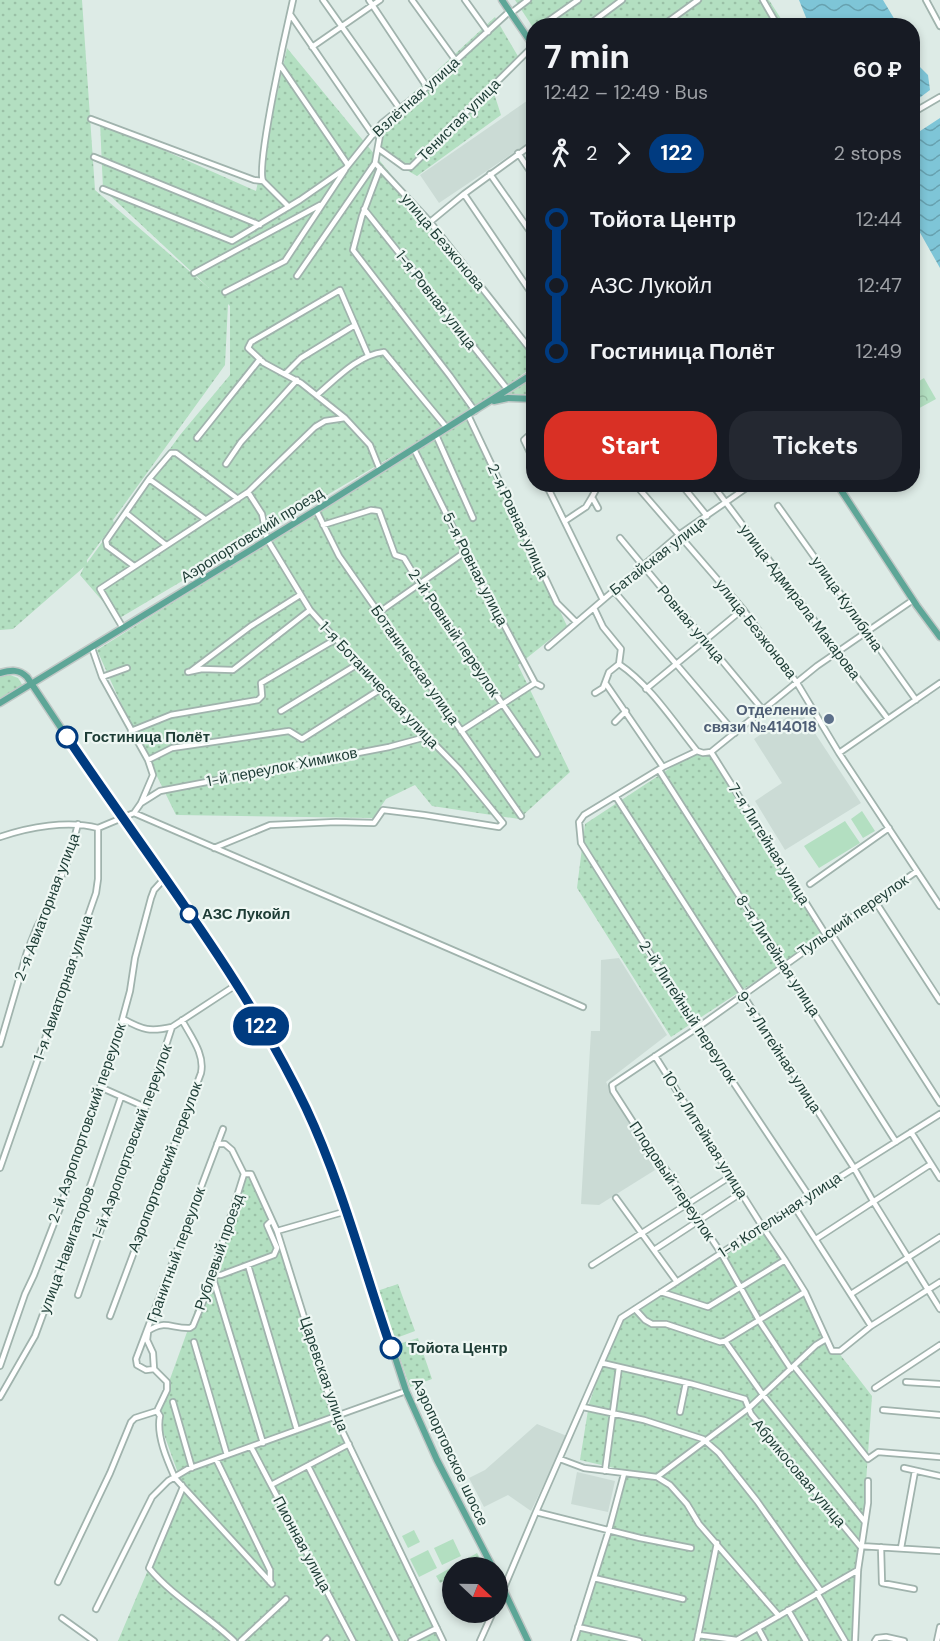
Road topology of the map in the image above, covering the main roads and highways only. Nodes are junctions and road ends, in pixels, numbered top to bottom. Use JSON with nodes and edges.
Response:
{"nodes":[{"id":1,"x":502,"y":0,"type":"edge"},
{"id":2,"x":526,"y":34,"type":"edge"},
{"id":3,"x":526,"y":379,"type":"edge"},
{"id":4,"x":526,"y":399,"type":"edge"},
{"id":5,"x":484,"y":405,"type":"junction"},
{"id":6,"x":842,"y":492,"type":"edge"},
{"id":7,"x":940,"y":637,"type":"edge"},
{"id":8,"x":0,"y":673,"type":"edge"},
{"id":9,"x":32,"y":684,"type":"junction"},
{"id":10,"x":1,"y":704,"type":"edge"},
{"id":11,"x":487,"y":1557,"type":"edge"},
{"id":12,"x":508,"y":1598,"type":"edge"},
{"id":13,"x":528,"y":1641,"type":"edge"}],
"edges":[{"from":1,"to":2,"type":"main road"},
{"from":3,"to":5,"type":"main road","name":"Аэропортовский проезд"},
{"from":4,"to":5,"type":"main road"},
{"from":5,"to":9,"type":"main road","name":"Аэропортовский проезд"},
{"from":6,"to":7,"type":"main road"},
{"from":8,"to":9,"type":"main road"},
{"from":9,"to":10,"type":"main road","name":"Аэропортовский проезд"},
{"from":9,"to":11,"type":"main road","name":"Аэропортовское шоссе"},
{"from":12,"to":13,"type":"main road"}]}
